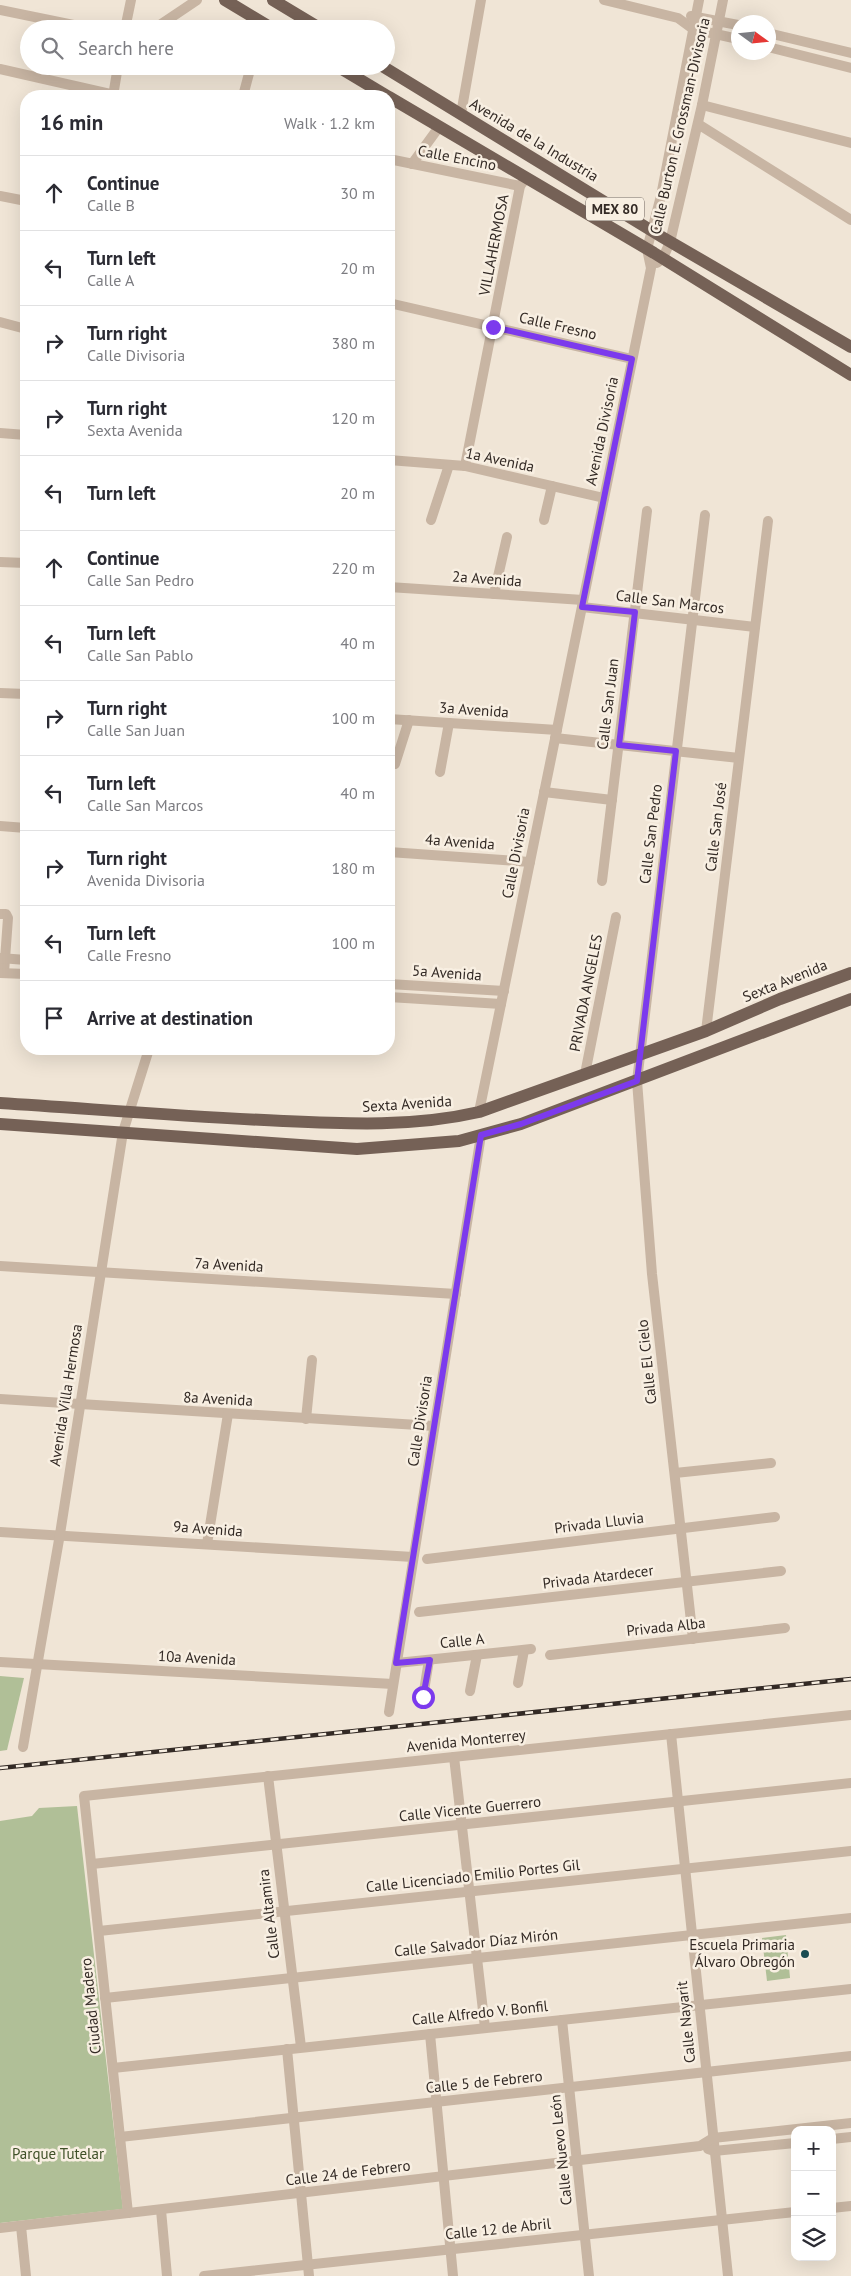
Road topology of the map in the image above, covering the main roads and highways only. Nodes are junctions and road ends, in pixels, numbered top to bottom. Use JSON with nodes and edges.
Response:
{"nodes":[{"id":1,"x":225,"y":0,"type":"edge"},
{"id":2,"x":273,"y":0,"type":"edge"},
{"id":3,"x":254,"y":20,"type":"edge"},
{"id":4,"x":306,"y":20,"type":"edge"},
{"id":5,"x":395,"y":74,"type":"edge"},
{"id":6,"x":352,"y":75,"type":"edge"},
{"id":7,"x":376,"y":90,"type":"edge"},
{"id":8,"x":421,"y":90,"type":"junction"},
{"id":9,"x":395,"y":95,"type":"edge"},
{"id":10,"x":395,"y":101,"type":"edge"},
{"id":11,"x":851,"y":347,"type":"edge"},
{"id":12,"x":851,"y":375,"type":"edge"},
{"id":13,"x":851,"y":973,"type":"edge"},
{"id":14,"x":851,"y":999,"type":"edge"},
{"id":15,"x":0,"y":1103,"type":"edge"},
{"id":16,"x":0,"y":1124,"type":"edge"}],
"edges":[{"from":1,"to":3,"type":"main road"},
{"from":2,"to":4,"type":"main road"},
{"from":5,"to":8,"type":"main road","name":"Avenida de la Industria","number":"MEX 80"},
{"from":6,"to":7,"type":"main road","number":"MEX 80"},
{"from":8,"to":9,"type":"main road"},
{"from":8,"to":11,"type":"main road","name":"Avenida de la Industria","number":"MEX 80"},
{"from":10,"to":12,"type":"main road","number":"MEX 80"},
{"from":13,"to":15,"type":"main road","name":"Sexta Avenida"},
{"from":14,"to":16,"type":"main road"}]}
